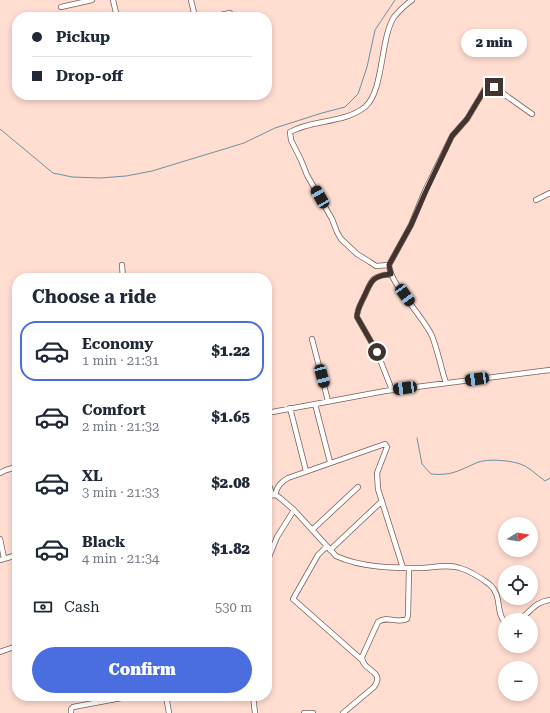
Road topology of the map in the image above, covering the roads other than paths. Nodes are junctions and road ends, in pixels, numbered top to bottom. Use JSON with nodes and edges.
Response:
{"nodes":[{"id":1,"x":92,"y":0,"type":"edge"},
{"id":2,"x":113,"y":0,"type":"edge"},
{"id":3,"x":191,"y":0,"type":"edge"},
{"id":4,"x":412,"y":0,"type":"edge"},
{"id":5,"x":61,"y":7,"type":"dead end"},
{"id":6,"x":116,"y":12,"type":"edge"},
{"id":7,"x":194,"y":12,"type":"edge"},
{"id":8,"x":532,"y":114,"type":"dead end"},
{"id":9,"x":550,"y":193,"type":"edge"},
{"id":10,"x":536,"y":200,"type":"dead end"},
{"id":11,"x":122,"y":265,"type":"dead end"},
{"id":12,"x":389,"y":265,"type":"junction"},
{"id":13,"x":123,"y":273,"type":"edge"},
{"id":14,"x":391,"y":274,"type":"junction"},
{"id":15,"x":312,"y":339,"type":"dead end"},
{"id":16,"x":550,"y":370,"type":"edge"},
{"id":17,"x":446,"y":383,"type":"junction"},
{"id":18,"x":392,"y":390,"type":"junction"},
{"id":19,"x":328,"y":401,"type":"junction"},
{"id":20,"x":314,"y":404,"type":"junction"},
{"id":21,"x":290,"y":408,"type":"junction"},
{"id":22,"x":272,"y":412,"type":"edge"},
{"id":23,"x":330,"y":462,"type":"junction"},
{"id":24,"x":0,"y":468,"type":"edge"},
{"id":25,"x":12,"y":468,"type":"edge"},
{"id":26,"x":6,"y":470,"type":"junction"},
{"id":27,"x":306,"y":471,"type":"junction"},
{"id":28,"x":0,"y":473,"type":"edge"},
{"id":29,"x":358,"y":487,"type":"dead end"},
{"id":30,"x":272,"y":494,"type":"edge"},
{"id":31,"x":272,"y":495,"type":"edge"},
{"id":32,"x":382,"y":501,"type":"junction"},
{"id":33,"x":294,"y":510,"type":"junction"},
{"id":34,"x":312,"y":530,"type":"junction"},
{"id":35,"x":0,"y":539,"type":"edge"},
{"id":36,"x":328,"y":548,"type":"junction"},
{"id":37,"x":272,"y":550,"type":"edge"},
{"id":38,"x":12,"y":556,"type":"edge"},
{"id":39,"x":2,"y":559,"type":"edge"},
{"id":40,"x":403,"y":568,"type":"junction"},
{"id":41,"x":409,"y":568,"type":"junction"},
{"id":42,"x":550,"y":600,"type":"edge"},
{"id":43,"x":500,"y":613,"type":"edge"},
{"id":44,"x":526,"y":613,"type":"edge"},
{"id":45,"x":12,"y":648,"type":"edge"},
{"id":46,"x":0,"y":652,"type":"edge"},
{"id":47,"x":362,"y":660,"type":"junction"},
{"id":48,"x":105,"y":701,"type":"edge"},
{"id":49,"x":167,"y":701,"type":"edge"},
{"id":50,"x":254,"y":701,"type":"edge"},
{"id":51,"x":71,"y":713,"type":"edge"},
{"id":52,"x":169,"y":713,"type":"edge"},
{"id":53,"x":255,"y":713,"type":"edge"},
{"id":54,"x":304,"y":713,"type":"edge"},
{"id":55,"x":313,"y":713,"type":"edge"},
{"id":56,"x":343,"y":713,"type":"edge"}],
"edges":[{"from":1,"to":5,"type":"street"},
{"from":2,"to":6,"type":"street"},
{"from":3,"to":7,"type":"street"},
{"from":4,"to":12,"type":"street"},
{"from":8,"to":12,"type":"street"},
{"from":9,"to":10,"type":"street"},
{"from":11,"to":13,"type":"street"},
{"from":12,"to":14,"type":"street"},
{"from":14,"to":17,"type":"street"},
{"from":14,"to":18,"type":"street"},
{"from":15,"to":19,"type":"street"},
{"from":16,"to":17,"type":"street"},
{"from":17,"to":18,"type":"street"},
{"from":18,"to":19,"type":"street"},
{"from":19,"to":20,"type":"street"},
{"from":20,"to":21,"type":"street"},
{"from":20,"to":23,"type":"street"},
{"from":21,"to":22,"type":"street"},
{"from":21,"to":27,"type":"street"},
{"from":23,"to":27,"type":"street"},
{"from":23,"to":32,"type":"street"},
{"from":24,"to":26,"type":"street"},
{"from":25,"to":26,"type":"street"},
{"from":26,"to":28,"type":"street"},
{"from":27,"to":30,"type":"street"},
{"from":29,"to":34,"type":"street"},
{"from":31,"to":33,"type":"street"},
{"from":32,"to":36,"type":"street"},
{"from":32,"to":40,"type":"street"},
{"from":33,"to":34,"type":"street"},
{"from":33,"to":37,"type":"street"},
{"from":34,"to":36,"type":"street"},
{"from":35,"to":39,"type":"street"},
{"from":36,"to":40,"type":"street"},
{"from":36,"to":47,"type":"street"},
{"from":38,"to":39,"type":"street"},
{"from":40,"to":41,"type":"street"},
{"from":41,"to":43,"type":"street"},
{"from":41,"to":47,"type":"street"},
{"from":42,"to":44,"type":"street"},
{"from":45,"to":46,"type":"street"},
{"from":47,"to":56,"type":"street"},
{"from":48,"to":51,"type":"street"},
{"from":49,"to":52,"type":"street"},
{"from":50,"to":53,"type":"street"},
{"from":54,"to":55,"type":"street"}]}
